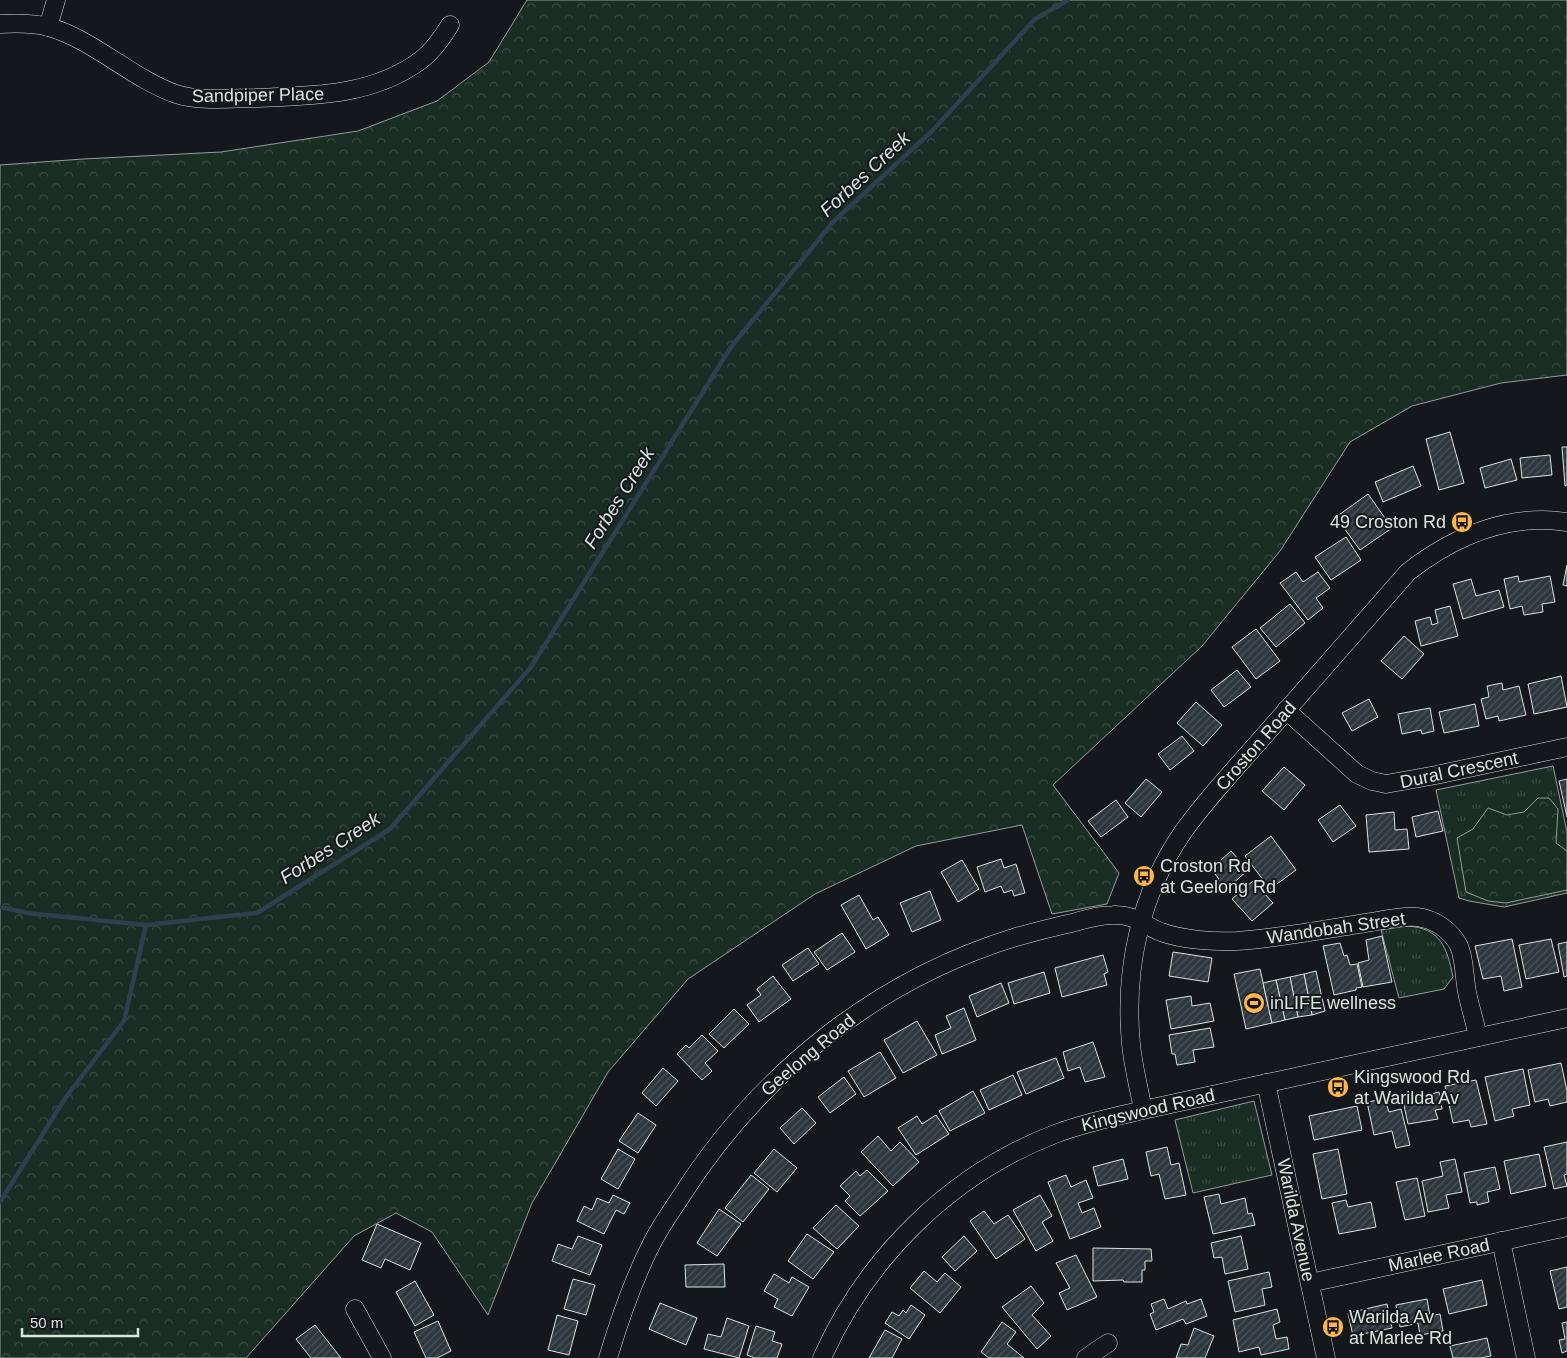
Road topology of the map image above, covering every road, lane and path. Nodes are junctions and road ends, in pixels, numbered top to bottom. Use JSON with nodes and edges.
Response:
{"nodes":[{"id":1,"x":56,"y":0,"type":"edge"},
{"id":2,"x":0,"y":24,"type":"edge"},
{"id":3,"x":450,"y":25,"type":"dead end"},
{"id":4,"x":48,"y":27,"type":"junction"},
{"id":5,"x":1567,"y":522,"type":"edge"},
{"id":6,"x":1286,"y":710,"type":"junction"},
{"id":7,"x":1567,"y":747,"type":"edge"},
{"id":8,"x":1142,"y":920,"type":"junction"},
{"id":9,"x":1567,"y":1018,"type":"edge"},
{"id":10,"x":1478,"y":1038,"type":"junction"},
{"id":11,"x":1266,"y":1083,"type":"junction"},
{"id":12,"x":1143,"y":1110,"type":"junction"},
{"id":13,"x":1567,"y":1227,"type":"edge"},
{"id":14,"x":1501,"y":1241,"type":"junction"},
{"id":15,"x":1310,"y":1283,"type":"junction"},
{"id":16,"x":355,"y":1309,"type":"dead end"},
{"id":17,"x":1108,"y":1343,"type":"dead end"},
{"id":18,"x":382,"y":1358,"type":"edge"},
{"id":19,"x":608,"y":1358,"type":"edge"},
{"id":20,"x":822,"y":1358,"type":"edge"},
{"id":21,"x":1086,"y":1358,"type":"edge"},
{"id":22,"x":1326,"y":1358,"type":"edge"},
{"id":23,"x":1526,"y":1358,"type":"edge"}],
"edges":[{"from":1,"to":4,"type":"street"},
{"from":2,"to":4,"type":"street","name":"Sandpiper Place"},
{"from":3,"to":4,"type":"street","name":"Sandpiper Place"},
{"from":5,"to":6,"type":"street","name":"Croston Road"},
{"from":6,"to":7,"type":"street","name":"Dural Crescent"},
{"from":6,"to":8,"type":"street","name":"Croston Road"},
{"from":8,"to":10,"type":"street","name":"Wandobah Street"},
{"from":8,"to":12,"type":"street","name":"Croston Road"},
{"from":8,"to":19,"type":"street","name":"Geelong Road"},
{"from":9,"to":10,"type":"street","name":"Kingswood Road"},
{"from":10,"to":11,"type":"street","name":"Kingswood Road"},
{"from":11,"to":12,"type":"street","name":"Kingswood Road"},
{"from":11,"to":15,"type":"street","name":"Warilda Avenue"},
{"from":12,"to":20,"type":"street","name":"Kingswood Road"},
{"from":13,"to":14,"type":"street","name":"Marlee Road"},
{"from":14,"to":15,"type":"street","name":"Marlee Road"},
{"from":14,"to":23,"type":"street"},
{"from":15,"to":22,"type":"street","name":"Warilda Avenue"},
{"from":16,"to":18,"type":"street"},
{"from":17,"to":21,"type":"street"}]}
